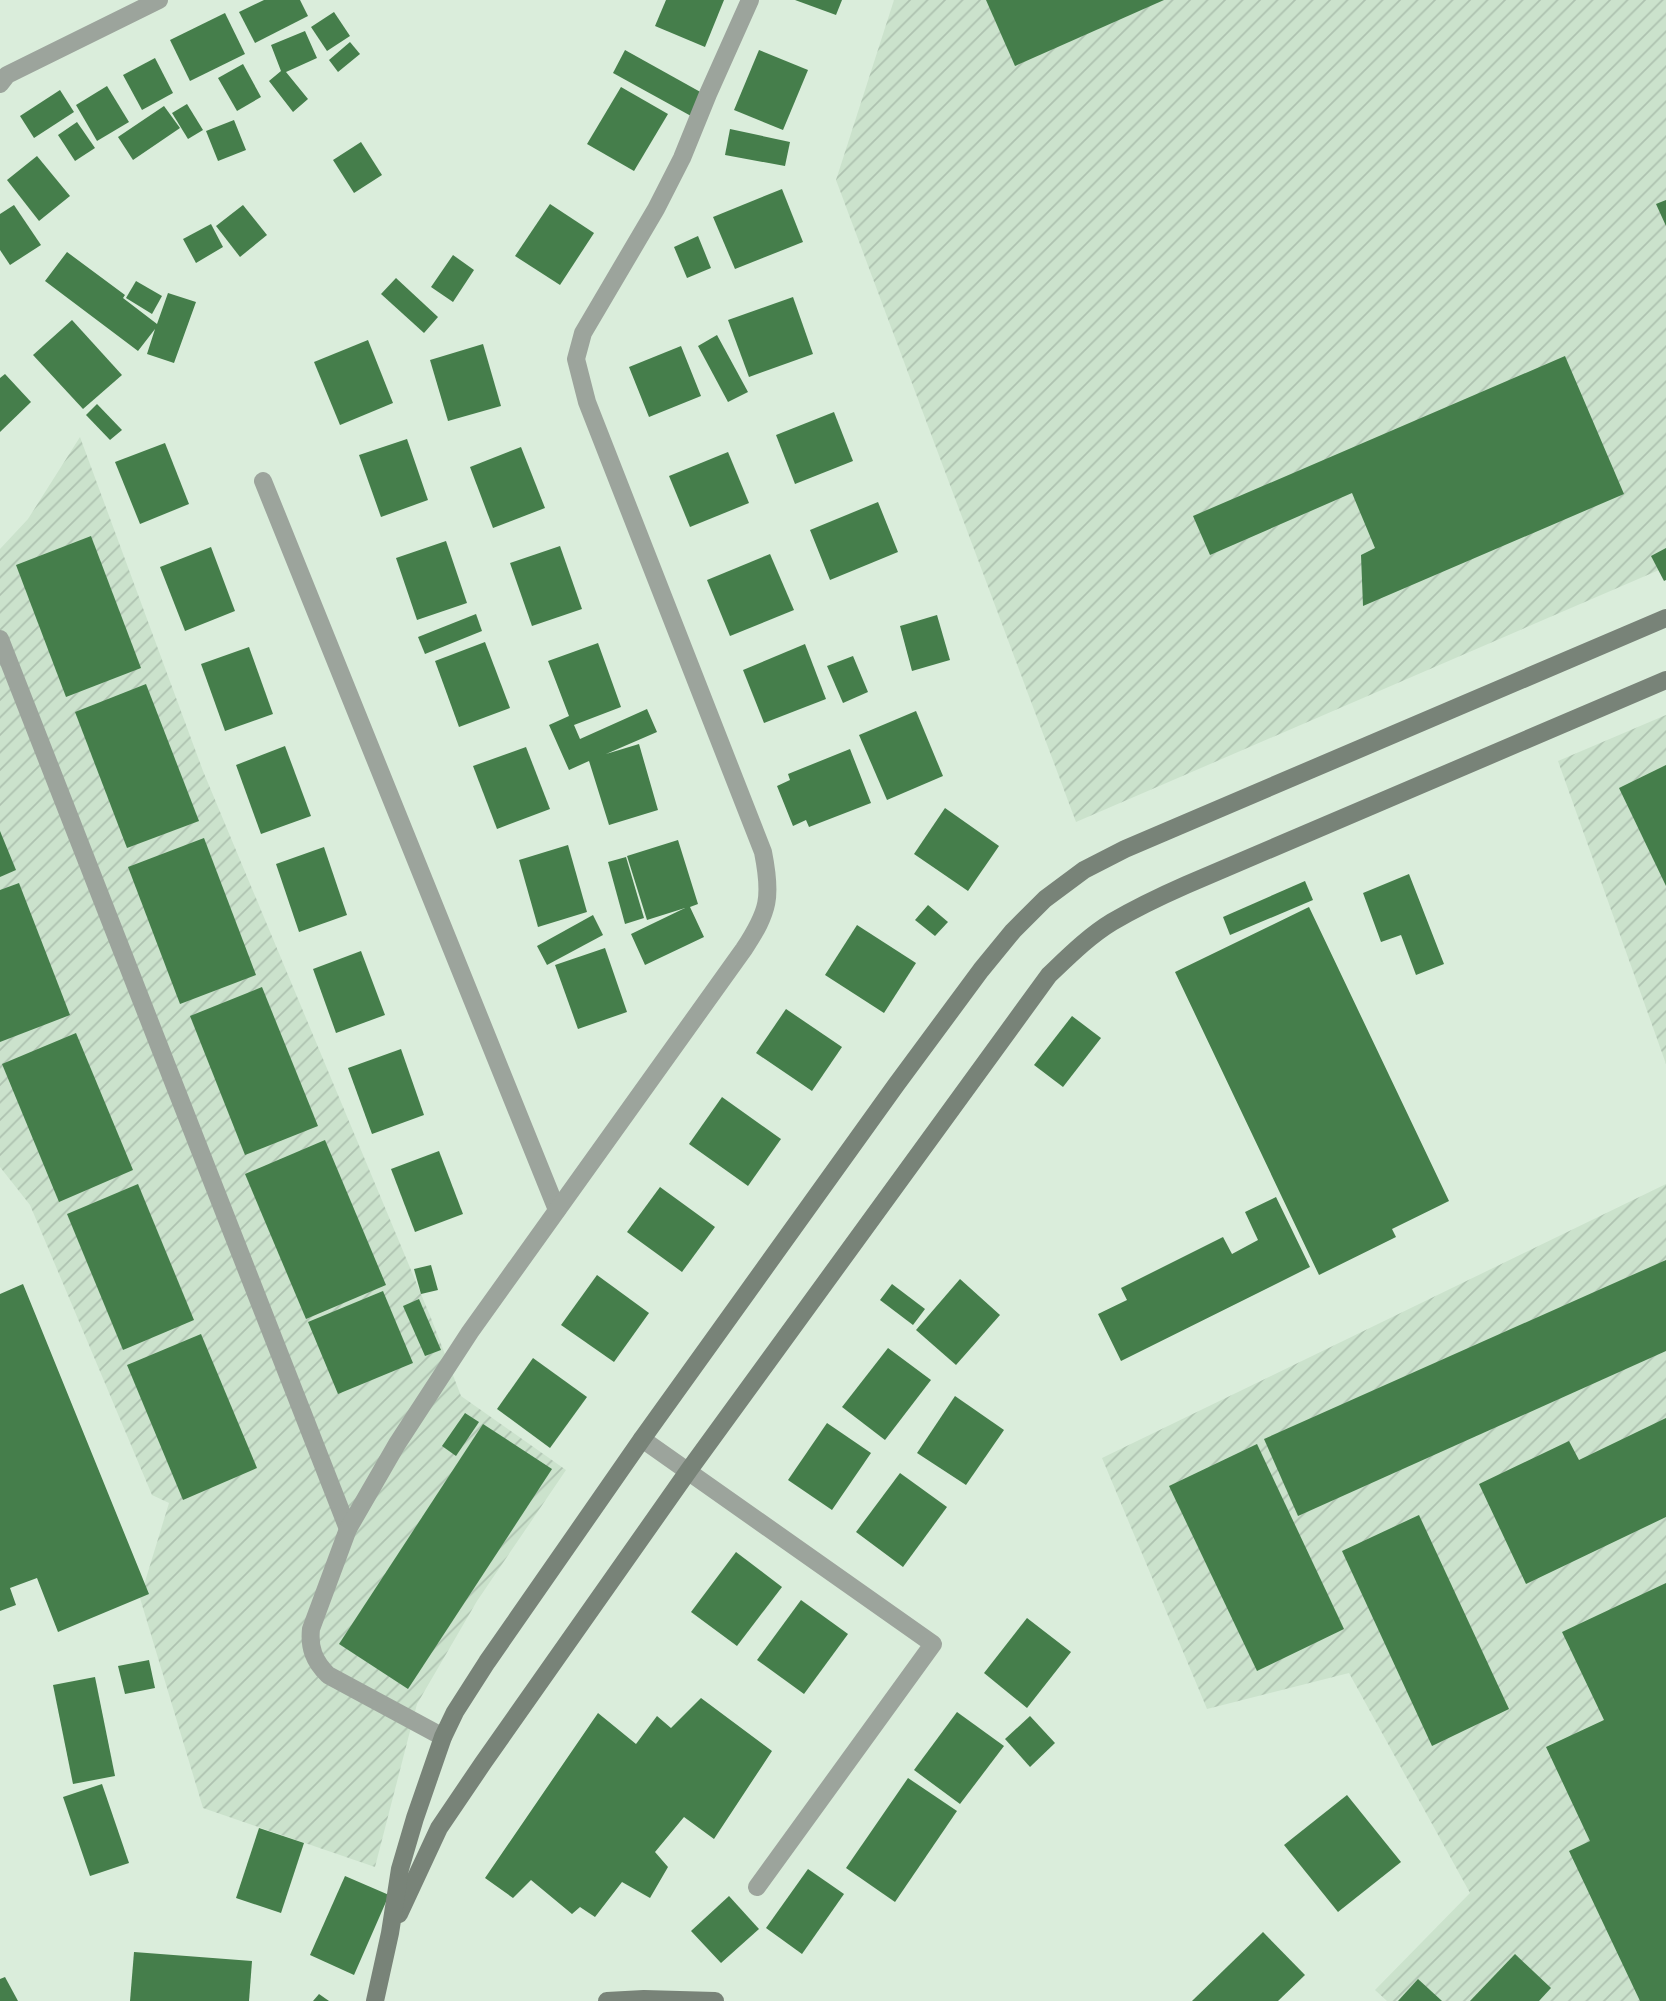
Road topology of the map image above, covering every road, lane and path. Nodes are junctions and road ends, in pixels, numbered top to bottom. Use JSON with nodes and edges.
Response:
{"nodes":[{"id":1,"x":159,"y":0,"type":"edge"},
{"id":2,"x":750,"y":0,"type":"edge"},
{"id":3,"x":0,"y":84,"type":"edge"},
{"id":4,"x":263,"y":481,"type":"dead end"},
{"id":5,"x":1666,"y":618,"type":"edge"},
{"id":6,"x":0,"y":639,"type":"edge"},
{"id":7,"x":1666,"y":680,"type":"edge"},
{"id":8,"x":557,"y":1210,"type":"junction"},
{"id":9,"x":642,"y":1439,"type":"junction"},
{"id":10,"x":688,"y":1470,"type":"junction"},
{"id":11,"x":348,"y":1529,"type":"junction"},
{"id":12,"x":443,"y":1737,"type":"junction"},
{"id":13,"x":757,"y":1886,"type":"dead end"},
{"id":14,"x":390,"y":1933,"type":"junction"},
{"id":15,"x":375,"y":2001,"type":"edge"},
{"id":16,"x":607,"y":2001,"type":"edge"},
{"id":17,"x":715,"y":2001,"type":"edge"}],
"edges":[{"from":1,"to":3,"type":"street"},
{"from":2,"to":8,"type":"street"},
{"from":4,"to":8,"type":"street"},
{"from":5,"to":9,"type":"street"},
{"from":6,"to":11,"type":"street"},
{"from":7,"to":10,"type":"street"},
{"from":8,"to":11,"type":"street"},
{"from":9,"to":10,"type":"street"},
{"from":9,"to":12,"type":"street"},
{"from":10,"to":13,"type":"street"},
{"from":10,"to":14,"type":"street"},
{"from":11,"to":12,"type":"street"},
{"from":12,"to":14,"type":"street"},
{"from":14,"to":15,"type":"street"},
{"from":16,"to":17,"type":"street"}]}
